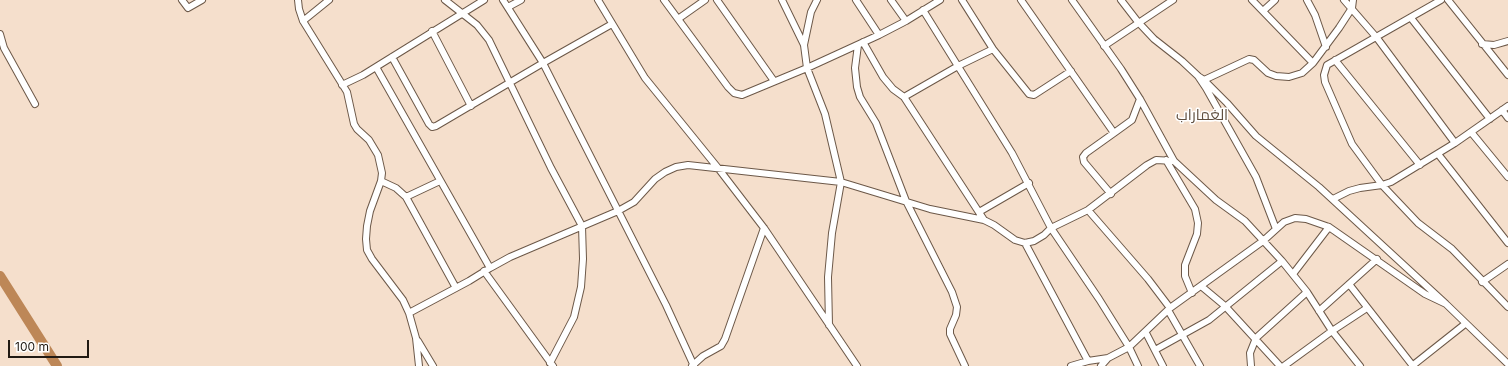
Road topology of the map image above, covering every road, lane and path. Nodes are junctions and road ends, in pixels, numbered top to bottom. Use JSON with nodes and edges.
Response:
{"nodes":[{"id":1,"x":182,"y":0,"type":"edge"},
{"id":2,"x":202,"y":0,"type":"edge"},
{"id":3,"x":298,"y":0,"type":"edge"},
{"id":4,"x":329,"y":0,"type":"edge"},
{"id":5,"x":445,"y":0,"type":"edge"},
{"id":6,"x":484,"y":0,"type":"edge"},
{"id":7,"x":503,"y":0,"type":"edge"},
{"id":8,"x":521,"y":0,"type":"edge"},
{"id":9,"x":598,"y":0,"type":"edge"},
{"id":10,"x":664,"y":0,"type":"edge"},
{"id":11,"x":705,"y":0,"type":"edge"},
{"id":12,"x":717,"y":0,"type":"edge"},
{"id":13,"x":782,"y":0,"type":"edge"},
{"id":14,"x":817,"y":0,"type":"edge"},
{"id":15,"x":856,"y":0,"type":"edge"},
{"id":16,"x":891,"y":0,"type":"edge"},
{"id":17,"x":962,"y":0,"type":"edge"},
{"id":18,"x":1021,"y":0,"type":"edge"},
{"id":19,"x":1072,"y":0,"type":"edge"},
{"id":20,"x":1121,"y":0,"type":"edge"},
{"id":21,"x":1173,"y":0,"type":"edge"},
{"id":22,"x":1252,"y":0,"type":"edge"},
{"id":23,"x":1275,"y":0,"type":"edge"},
{"id":24,"x":1307,"y":0,"type":"edge"},
{"id":25,"x":1344,"y":0,"type":"edge"},
{"id":26,"x":1353,"y":0,"type":"edge"},
{"id":27,"x":1441,"y":0,"type":"edge"},
{"id":28,"x":1448,"y":0,"type":"edge"},
{"id":29,"x":936,"y":1,"type":"edge"},
{"id":30,"x":508,"y":8,"type":"junction"},
{"id":31,"x":1352,"y":8,"type":"junction"},
{"id":32,"x":923,"y":10,"type":"junction"},
{"id":33,"x":1263,"y":11,"type":"junction"},
{"id":34,"x":461,"y":14,"type":"junction"},
{"id":35,"x":678,"y":18,"type":"junction"},
{"id":36,"x":1411,"y":18,"type":"junction"},
{"id":37,"x":303,"y":21,"type":"junction"},
{"id":38,"x":906,"y":21,"type":"junction"},
{"id":39,"x":1138,"y":22,"type":"junction"},
{"id":40,"x":612,"y":24,"type":"junction"},
{"id":41,"x":432,"y":32,"type":"junction"},
{"id":42,"x":0,"y":34,"type":"edge"},
{"id":43,"x":879,"y":35,"type":"junction"},
{"id":44,"x":1377,"y":38,"type":"junction"},
{"id":45,"x":1508,"y":42,"type":"edge"},
{"id":46,"x":860,"y":44,"type":"junction"},
{"id":47,"x":1482,"y":44,"type":"junction"},
{"id":48,"x":804,"y":45,"type":"junction"},
{"id":49,"x":1104,"y":46,"type":"junction"},
{"id":50,"x":1326,"y":46,"type":"junction"},
{"id":51,"x":993,"y":49,"type":"junction"},
{"id":52,"x":392,"y":57,"type":"junction"},
{"id":53,"x":1336,"y":60,"type":"junction"},
{"id":54,"x":543,"y":63,"type":"junction"},
{"id":55,"x":1313,"y":63,"type":"junction"},
{"id":56,"x":958,"y":66,"type":"junction"},
{"id":57,"x":376,"y":67,"type":"junction"},
{"id":58,"x":807,"y":68,"type":"junction"},
{"id":59,"x":1071,"y":71,"type":"junction"},
{"id":60,"x":1508,"y":75,"type":"edge"},
{"id":61,"x":1201,"y":78,"type":"junction"},
{"id":62,"x":774,"y":81,"type":"junction"},
{"id":63,"x":510,"y":82,"type":"junction"},
{"id":64,"x":342,"y":85,"type":"junction"},
{"id":65,"x":904,"y":97,"type":"junction"},
{"id":66,"x":1140,"y":99,"type":"junction"},
{"id":67,"x":35,"y":104,"type":"dead end"},
{"id":68,"x":471,"y":106,"type":"junction"},
{"id":69,"x":1508,"y":106,"type":"edge"},
{"id":70,"x":1502,"y":110,"type":"junction"},
{"id":71,"x":1508,"y":118,"type":"edge"},
{"id":72,"x":1490,"y":119,"type":"junction"},
{"id":73,"x":1471,"y":132,"type":"junction"},
{"id":74,"x":1114,"y":133,"type":"junction"},
{"id":75,"x":1455,"y":143,"type":"junction"},
{"id":76,"x":1438,"y":154,"type":"junction"},
{"id":77,"x":1166,"y":160,"type":"junction"},
{"id":78,"x":1174,"y":161,"type":"junction"},
{"id":79,"x":1420,"y":165,"type":"junction"},
{"id":80,"x":718,"y":168,"type":"junction"},
{"id":81,"x":1508,"y":177,"type":"edge"},
{"id":82,"x":381,"y":181,"type":"junction"},
{"id":83,"x":440,"y":181,"type":"junction"},
{"id":84,"x":841,"y":182,"type":"junction"},
{"id":85,"x":1029,"y":183,"type":"junction"},
{"id":86,"x":1382,"y":186,"type":"junction"},
{"id":87,"x":1111,"y":194,"type":"junction"},
{"id":88,"x":406,"y":197,"type":"junction"},
{"id":89,"x":1333,"y":199,"type":"junction"},
{"id":90,"x":906,"y":202,"type":"junction"},
{"id":91,"x":1088,"y":210,"type":"junction"},
{"id":92,"x":618,"y":211,"type":"junction"},
{"id":93,"x":979,"y":212,"type":"junction"},
{"id":94,"x":984,"y":220,"type":"junction"},
{"id":95,"x":582,"y":226,"type":"junction"},
{"id":96,"x":1329,"y":227,"type":"junction"},
{"id":97,"x":764,"y":228,"type":"junction"},
{"id":98,"x":1052,"y":228,"type":"junction"},
{"id":99,"x":1276,"y":229,"type":"junction"},
{"id":100,"x":1263,"y":241,"type":"junction"},
{"id":101,"x":1508,"y":242,"type":"edge"},
{"id":102,"x":1024,"y":243,"type":"junction"},
{"id":103,"x":1377,"y":259,"type":"junction"},
{"id":104,"x":1282,"y":261,"type":"junction"},
{"id":105,"x":1508,"y":264,"type":"edge"},
{"id":106,"x":487,"y":269,"type":"junction"},
{"id":107,"x":1293,"y":274,"type":"junction"},
{"id":108,"x":1482,"y":282,"type":"junction"},
{"id":109,"x":1349,"y":284,"type":"junction"},
{"id":110,"x":1201,"y":286,"type":"junction"},
{"id":111,"x":456,"y":288,"type":"junction"},
{"id":112,"x":1307,"y":292,"type":"junction"},
{"id":113,"x":1192,"y":293,"type":"junction"},
{"id":114,"x":1446,"y":304,"type":"junction"},
{"id":115,"x":1225,"y":306,"type":"junction"},
{"id":116,"x":1508,"y":307,"type":"edge"},
{"id":117,"x":1367,"y":308,"type":"junction"},
{"id":118,"x":1169,"y":309,"type":"junction"},
{"id":119,"x":1319,"y":311,"type":"junction"},
{"id":120,"x":409,"y":313,"type":"junction"},
{"id":121,"x":1465,"y":324,"type":"junction"},
{"id":122,"x":829,"y":325,"type":"junction"},
{"id":123,"x":1332,"y":331,"type":"junction"},
{"id":124,"x":1146,"y":333,"type":"junction"},
{"id":125,"x":1182,"y":335,"type":"junction"},
{"id":126,"x":416,"y":338,"type":"junction"},
{"id":127,"x":1256,"y":338,"type":"junction"},
{"id":128,"x":1129,"y":347,"type":"junction"},
{"id":129,"x":1154,"y":350,"type":"junction"},
{"id":130,"x":1108,"y":358,"type":"junction"},
{"id":131,"x":1088,"y":361,"type":"junction"},
{"id":132,"x":551,"y":364,"type":"edge"},
{"id":133,"x":1508,"y":364,"type":"edge"},
{"id":134,"x":419,"y":366,"type":"edge"},
{"id":135,"x":433,"y":366,"type":"edge"},
{"id":136,"x":693,"y":366,"type":"edge"},
{"id":137,"x":857,"y":366,"type":"edge"},
{"id":138,"x":965,"y":366,"type":"edge"},
{"id":139,"x":1070,"y":366,"type":"edge"},
{"id":140,"x":1101,"y":366,"type":"edge"},
{"id":141,"x":1138,"y":366,"type":"edge"},
{"id":142,"x":1163,"y":366,"type":"edge"},
{"id":143,"x":1200,"y":366,"type":"edge"},
{"id":144,"x":1251,"y":366,"type":"edge"},
{"id":145,"x":1280,"y":366,"type":"edge"},
{"id":146,"x":1284,"y":366,"type":"edge"},
{"id":147,"x":1360,"y":366,"type":"edge"},
{"id":148,"x":1413,"y":366,"type":"edge"}],
"edges":[{"from":1,"to":2,"type":"street"},
{"from":3,"to":37,"type":"street"},
{"from":4,"to":37,"type":"street"},
{"from":5,"to":34,"type":"street"},
{"from":6,"to":34,"type":"street"},
{"from":7,"to":30,"type":"street"},
{"from":8,"to":30,"type":"street"},
{"from":9,"to":40,"type":"street"},
{"from":10,"to":35,"type":"street"},
{"from":11,"to":35,"type":"street"},
{"from":12,"to":62,"type":"street"},
{"from":13,"to":48,"type":"street"},
{"from":14,"to":48,"type":"street"},
{"from":15,"to":43,"type":"street"},
{"from":16,"to":38,"type":"street"},
{"from":17,"to":51,"type":"street"},
{"from":18,"to":59,"type":"street"},
{"from":19,"to":49,"type":"street"},
{"from":20,"to":39,"type":"street"},
{"from":21,"to":39,"type":"street"},
{"from":22,"to":33,"type":"street"},
{"from":23,"to":33,"type":"street"},
{"from":24,"to":50,"type":"street"},
{"from":25,"to":31,"type":"street"},
{"from":26,"to":31,"type":"street"},
{"from":27,"to":36,"type":"street"},
{"from":28,"to":47,"type":"street"},
{"from":29,"to":32,"type":"street"},
{"from":30,"to":54,"type":"street"},
{"from":31,"to":44,"type":"street"},
{"from":31,"to":50,"type":"street"},
{"from":32,"to":38,"type":"street"},
{"from":32,"to":56,"type":"street"},
{"from":33,"to":55,"type":"street"},
{"from":34,"to":41,"type":"street"},
{"from":34,"to":63,"type":"street"},
{"from":35,"to":62,"type":"street"},
{"from":36,"to":44,"type":"street"},
{"from":36,"to":72,"type":"street"},
{"from":37,"to":64,"type":"street"},
{"from":38,"to":43,"type":"street"},
{"from":39,"to":49,"type":"street"},
{"from":39,"to":61,"type":"street"},
{"from":40,"to":54,"type":"street"},
{"from":40,"to":80,"type":"street"},
{"from":41,"to":52,"type":"street"},
{"from":41,"to":68,"type":"street"},
{"from":42,"to":67,"type":"street"},
{"from":43,"to":46,"type":"street"},
{"from":44,"to":53,"type":"street"},
{"from":44,"to":75,"type":"street"},
{"from":45,"to":47,"type":"street"},
{"from":46,"to":58,"type":"street"},
{"from":46,"to":65,"type":"street"},
{"from":46,"to":90,"type":"street"},
{"from":47,"to":60,"type":"street"},
{"from":48,"to":58,"type":"street"},
{"from":49,"to":66,"type":"street"},
{"from":50,"to":55,"type":"street"},
{"from":51,"to":56,"type":"street"},
{"from":51,"to":59,"type":"street"},
{"from":52,"to":57,"type":"street"},
{"from":52,"to":68,"type":"street"},
{"from":53,"to":79,"type":"street"},
{"from":53,"to":86,"type":"street"},
{"from":54,"to":63,"type":"street"},
{"from":54,"to":92,"type":"street"},
{"from":55,"to":61,"type":"street"},
{"from":56,"to":65,"type":"street"},
{"from":56,"to":85,"type":"street"},
{"from":57,"to":64,"type":"street"},
{"from":57,"to":83,"type":"street"},
{"from":58,"to":62,"type":"street"},
{"from":58,"to":84,"type":"street"},
{"from":59,"to":74,"type":"street"},
{"from":61,"to":89,"type":"street"},
{"from":61,"to":99,"type":"street"},
{"from":63,"to":68,"type":"street"},
{"from":63,"to":95,"type":"street"},
{"from":64,"to":82,"type":"street"},
{"from":65,"to":93,"type":"street"},
{"from":66,"to":74,"type":"street"},
{"from":66,"to":78,"type":"street"},
{"from":69,"to":70,"type":"street"},
{"from":70,"to":71,"type":"street"},
{"from":70,"to":72,"type":"street"},
{"from":72,"to":73,"type":"street"},
{"from":73,"to":75,"type":"street"},
{"from":73,"to":81,"type":"street"},
{"from":74,"to":87,"type":"street"},
{"from":75,"to":76,"type":"street"},
{"from":76,"to":79,"type":"street"},
{"from":76,"to":101,"type":"street"},
{"from":77,"to":78,"type":"street"},
{"from":77,"to":87,"type":"street"},
{"from":77,"to":113,"type":"street"},
{"from":78,"to":100,"type":"street"},
{"from":79,"to":86,"type":"street"},
{"from":80,"to":84,"type":"street"},
{"from":80,"to":92,"type":"street"},
{"from":80,"to":97,"type":"street"},
{"from":82,"to":88,"type":"street"},
{"from":82,"to":120,"type":"street"},
{"from":83,"to":88,"type":"street"},
{"from":83,"to":106,"type":"street"},
{"from":84,"to":90,"type":"street"},
{"from":84,"to":122,"type":"street"},
{"from":85,"to":93,"type":"street"},
{"from":85,"to":98,"type":"street"},
{"from":86,"to":89,"type":"street"},
{"from":86,"to":108,"type":"street"},
{"from":87,"to":91,"type":"street"},
{"from":88,"to":111,"type":"street"},
{"from":89,"to":114,"type":"street"},
{"from":90,"to":94,"type":"street"},
{"from":90,"to":138,"type":"street"},
{"from":91,"to":98,"type":"street"},
{"from":91,"to":118,"type":"street"},
{"from":92,"to":95,"type":"street"},
{"from":92,"to":136,"type":"street"},
{"from":93,"to":94,"type":"street"},
{"from":94,"to":102,"type":"street"},
{"from":95,"to":106,"type":"street"},
{"from":95,"to":132,"type":"street"},
{"from":96,"to":99,"type":"street"},
{"from":96,"to":103,"type":"street"},
{"from":96,"to":107,"type":"street"},
{"from":97,"to":122,"type":"street"},
{"from":97,"to":136,"type":"street"},
{"from":98,"to":102,"type":"street"},
{"from":98,"to":128,"type":"street"},
{"from":99,"to":100,"type":"street"},
{"from":100,"to":104,"type":"street"},
{"from":100,"to":110,"type":"street"},
{"from":102,"to":131,"type":"street"},
{"from":103,"to":109,"type":"street"},
{"from":103,"to":114,"type":"street"},
{"from":104,"to":107,"type":"street"},
{"from":104,"to":115,"type":"street"},
{"from":105,"to":108,"type":"street"},
{"from":106,"to":111,"type":"street"},
{"from":106,"to":132,"type":"street"},
{"from":107,"to":112,"type":"street"},
{"from":108,"to":116,"type":"street"},
{"from":109,"to":117,"type":"street"},
{"from":109,"to":119,"type":"street"},
{"from":110,"to":113,"type":"street"},
{"from":110,"to":115,"type":"street"},
{"from":111,"to":120,"type":"street"},
{"from":112,"to":119,"type":"street"},
{"from":112,"to":127,"type":"street"},
{"from":113,"to":118,"type":"street"},
{"from":114,"to":121,"type":"street"},
{"from":115,"to":125,"type":"street"},
{"from":115,"to":127,"type":"street"},
{"from":117,"to":123,"type":"street"},
{"from":117,"to":148,"type":"street"},
{"from":118,"to":124,"type":"street"},
{"from":118,"to":125,"type":"street"},
{"from":119,"to":123,"type":"street"},
{"from":120,"to":126,"type":"street"},
{"from":121,"to":133,"type":"street"},
{"from":121,"to":148,"type":"street"},
{"from":122,"to":137,"type":"street"},
{"from":123,"to":146,"type":"street"},
{"from":123,"to":147,"type":"street"},
{"from":124,"to":128,"type":"street"},
{"from":124,"to":129,"type":"street"},
{"from":125,"to":129,"type":"street"},
{"from":125,"to":143,"type":"street"},
{"from":126,"to":134,"type":"street"},
{"from":126,"to":135,"type":"street"},
{"from":127,"to":144,"type":"street"},
{"from":127,"to":145,"type":"street"},
{"from":128,"to":130,"type":"street"},
{"from":128,"to":141,"type":"street"},
{"from":129,"to":142,"type":"street"},
{"from":130,"to":131,"type":"street"},
{"from":130,"to":140,"type":"street"},
{"from":131,"to":139,"type":"street"}]}
